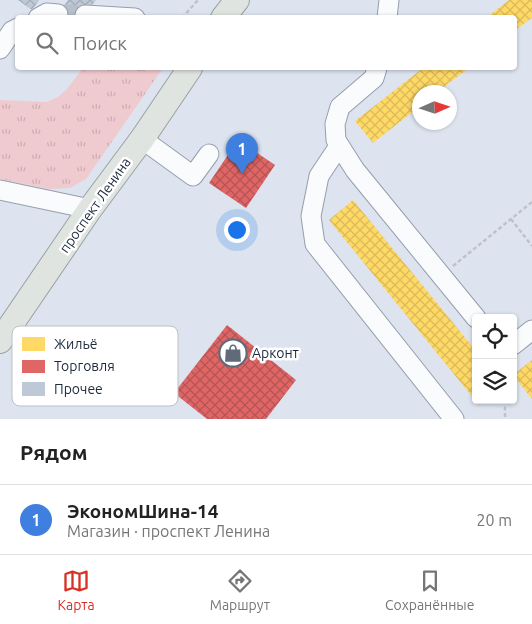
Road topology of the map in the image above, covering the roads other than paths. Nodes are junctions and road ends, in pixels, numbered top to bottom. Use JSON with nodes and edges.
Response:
{"nodes":[{"id":1,"x":237,"y":0,"type":"edge"},
{"id":2,"x":389,"y":0,"type":"edge"},
{"id":3,"x":58,"y":14,"type":"dead end"},
{"id":4,"x":43,"y":15,"type":"edge"},
{"id":5,"x":225,"y":15,"type":"edge"},
{"id":6,"x":387,"y":15,"type":"edge"},
{"id":7,"x":15,"y":29,"type":"edge"},
{"id":8,"x":0,"y":49,"type":"edge"},
{"id":9,"x":189,"y":70,"type":"edge"},
{"id":10,"x":376,"y":70,"type":"edge"},
{"id":11,"x":142,"y":139,"type":"junction"},
{"id":12,"x":339,"y":146,"type":"junction"},
{"id":13,"x":209,"y":154,"type":"dead end"},
{"id":14,"x":2,"y":195,"type":"edge"},
{"id":15,"x":90,"y":209,"type":"junction"},
{"id":16,"x":473,"y":314,"type":"edge"},
{"id":17,"x":532,"y":330,"type":"edge"},
{"id":18,"x":0,"y":341,"type":"edge"},
{"id":19,"x":517,"y":342,"type":"edge"},
{"id":20,"x":454,"y":419,"type":"edge"}],
"edges":[{"from":1,"to":5,"type":"main road"},
{"from":2,"to":6,"type":"street"},
{"from":3,"to":4,"type":"street"},
{"from":7,"to":8,"type":"street"},
{"from":9,"to":11,"type":"main road","name":"проспект Ленина"},
{"from":10,"to":12,"type":"street"},
{"from":11,"to":13,"type":"street"},
{"from":11,"to":15,"type":"main road","name":"проспект Ленина"},
{"from":12,"to":16,"type":"street"},
{"from":12,"to":20,"type":"street"},
{"from":14,"to":15,"type":"street"},
{"from":15,"to":18,"type":"main road","name":"проспект Ленина"},
{"from":17,"to":19,"type":"street"}]}
